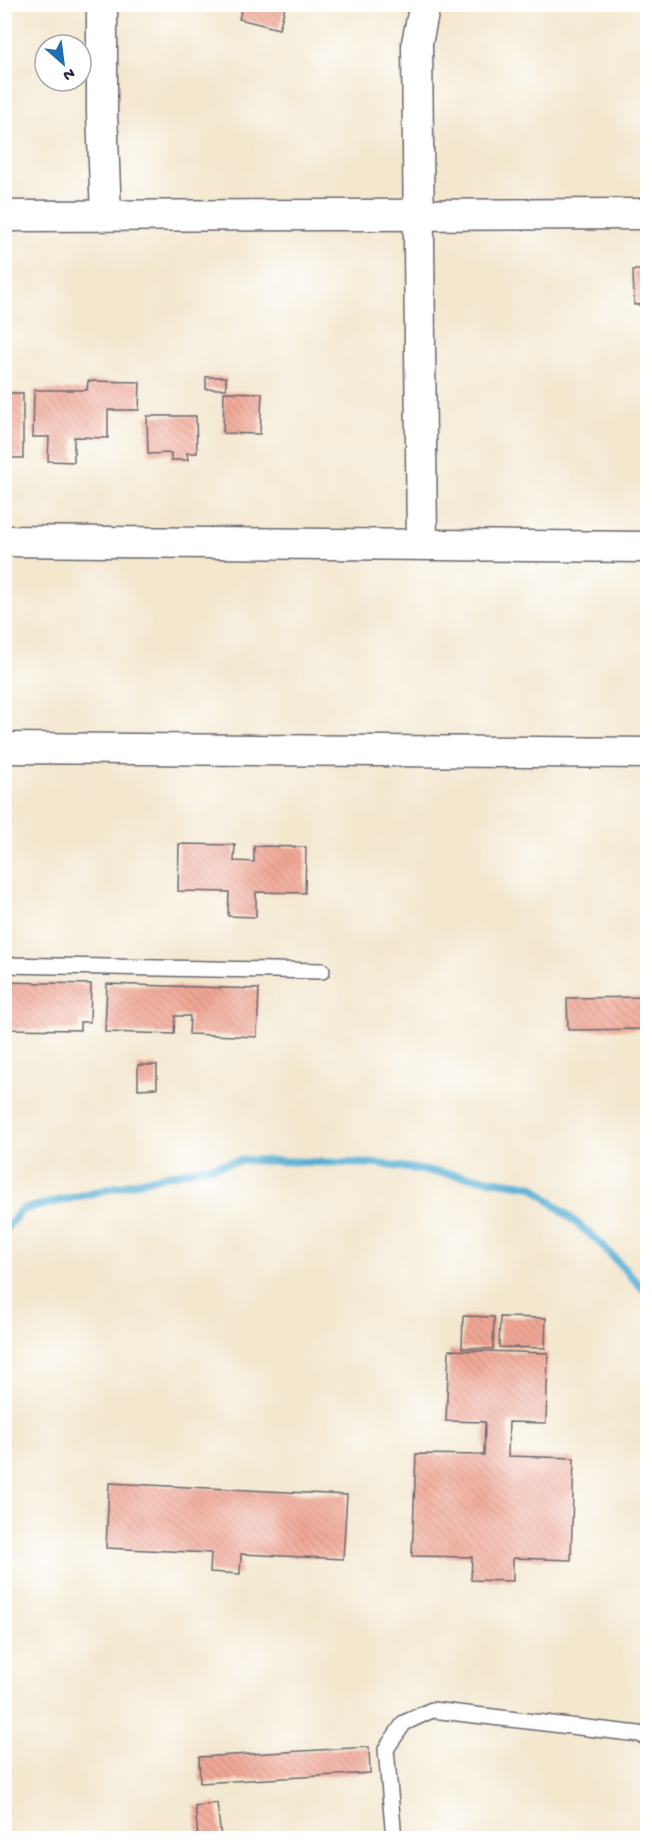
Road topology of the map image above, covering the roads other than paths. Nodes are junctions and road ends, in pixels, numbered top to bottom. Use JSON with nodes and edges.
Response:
{"nodes":[{"id":1,"x":102,"y":4,"type":"edge"},
{"id":2,"x":424,"y":4,"type":"edge"},
{"id":3,"x":648,"y":214,"type":"edge"},
{"id":4,"x":106,"y":215,"type":"junction"},
{"id":5,"x":418,"y":215,"type":"junction"},
{"id":6,"x":4,"y":216,"type":"edge"},
{"id":7,"x":4,"y":541,"type":"edge"},
{"id":8,"x":422,"y":544,"type":"junction"},
{"id":9,"x":648,"y":547,"type":"edge"},
{"id":10,"x":4,"y":748,"type":"edge"},
{"id":11,"x":648,"y":753,"type":"edge"},
{"id":12,"x":4,"y":965,"type":"edge"},
{"id":13,"x":322,"y":971,"type":"dead end"},
{"id":14,"x":648,"y":1738,"type":"edge"},
{"id":15,"x":394,"y":1839,"type":"edge"}],
"edges":[{"from":1,"to":4,"type":"street"},
{"from":2,"to":5,"type":"street"},
{"from":3,"to":5,"type":"street"},
{"from":4,"to":5,"type":"street"},
{"from":4,"to":6,"type":"street"},
{"from":5,"to":8,"type":"street"},
{"from":7,"to":8,"type":"street"},
{"from":8,"to":9,"type":"street"},
{"from":10,"to":11,"type":"street"},
{"from":12,"to":13,"type":"lane"},
{"from":14,"to":15,"type":"lane"}]}
